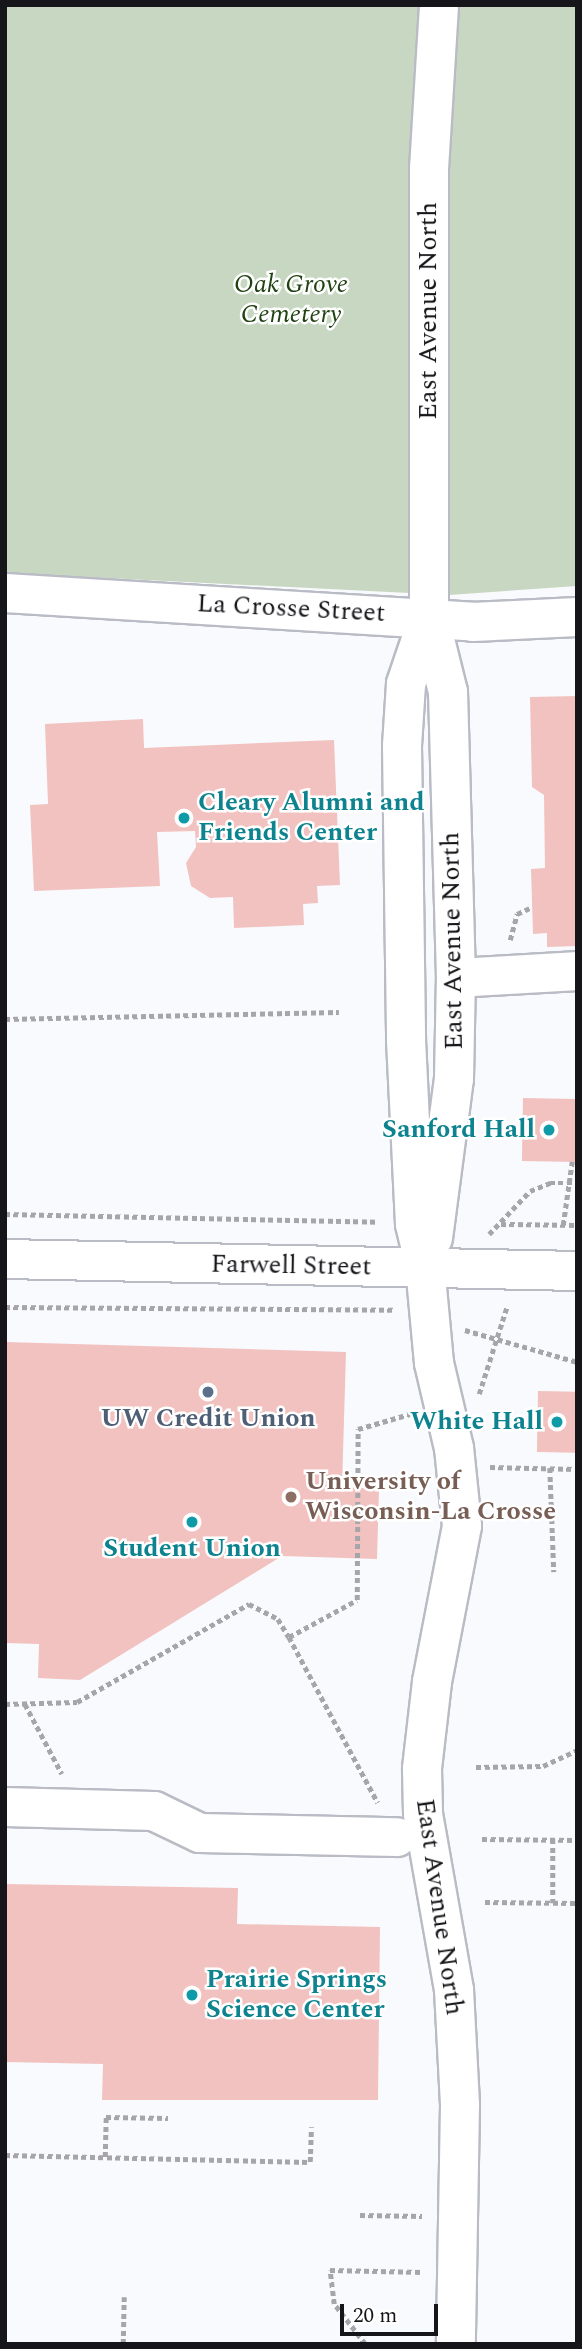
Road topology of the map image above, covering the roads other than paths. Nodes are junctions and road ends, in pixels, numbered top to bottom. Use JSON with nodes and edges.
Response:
{"nodes":[{"id":1,"x":439,"y":5,"type":"edge"},
{"id":2,"x":5,"y":593,"type":"edge"},
{"id":3,"x":429,"y":616,"type":"junction"},
{"id":4,"x":577,"y":617,"type":"edge"},
{"id":5,"x":577,"y":971,"type":"edge"},
{"id":6,"x":456,"y":978,"type":"junction"},
{"id":7,"x":5,"y":1259,"type":"edge"},
{"id":8,"x":425,"y":1266,"type":"junction"},
{"id":9,"x":577,"y":1271,"type":"edge"},
{"id":10,"x":5,"y":1807,"type":"edge"},
{"id":11,"x":397,"y":1837,"type":"road end"},
{"id":12,"x":456,"y":2344,"type":"edge"}],
"edges":[{"from":1,"to":3,"type":"street","name":"East Avenue North"},
{"from":2,"to":3,"type":"street","name":"La Crosse Street"},
{"from":3,"to":4,"type":"street","name":"La Crosse Street"},
{"from":3,"to":6,"type":"street","name":"East Avenue North"},
{"from":3,"to":8,"type":"street","name":"East Avenue North"},
{"from":5,"to":6,"type":"street"},
{"from":6,"to":8,"type":"street","name":"East Avenue North"},
{"from":7,"to":8,"type":"street","name":"Farwell Street"},
{"from":8,"to":9,"type":"street","name":"Farwell Street"},
{"from":8,"to":12,"type":"street","name":"East Avenue North"},
{"from":10,"to":11,"type":"street"}]}
